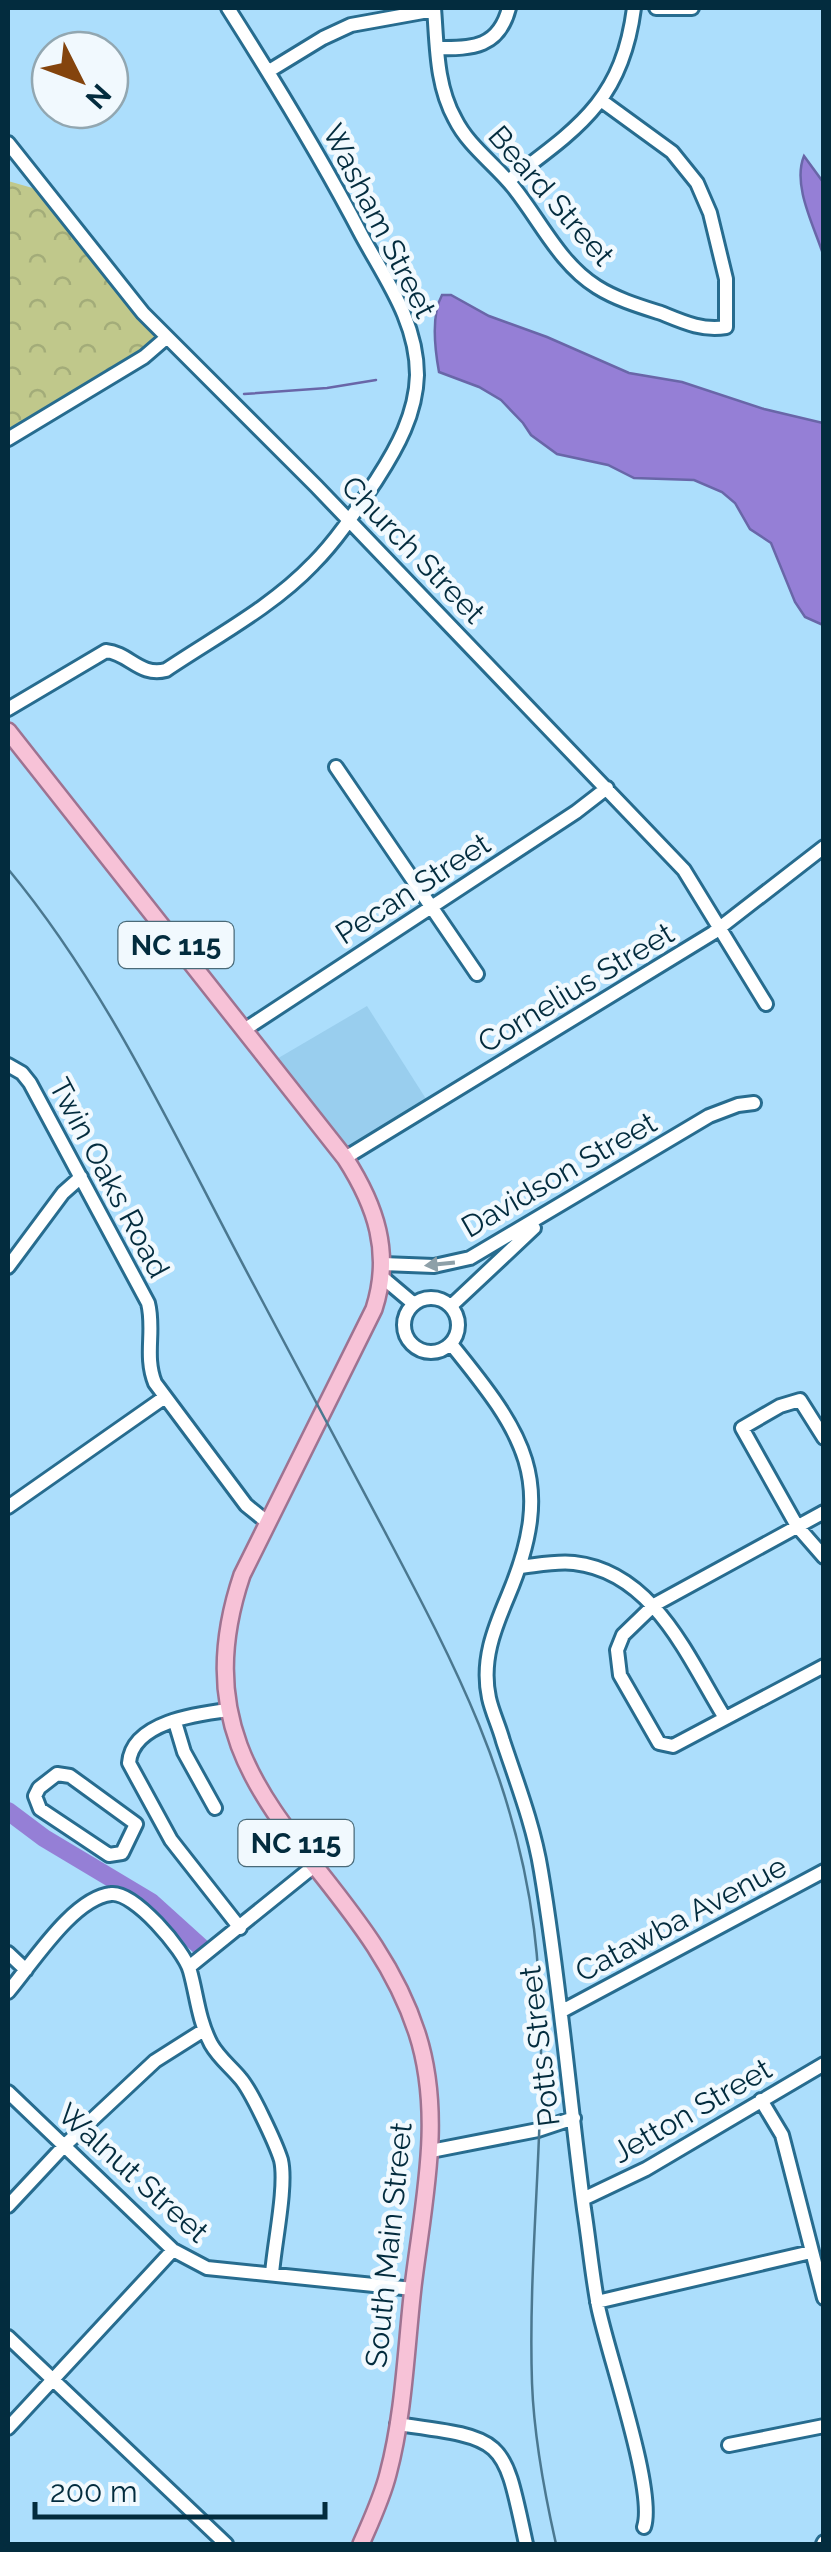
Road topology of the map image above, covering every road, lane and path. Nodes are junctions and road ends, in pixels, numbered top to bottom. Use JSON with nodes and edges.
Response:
{"nodes":[{"id":1,"x":228,"y":8,"type":"edge"},
{"id":2,"x":509,"y":8,"type":"edge"},
{"id":3,"x":634,"y":8,"type":"edge"},
{"id":4,"x":656,"y":8,"type":"edge"},
{"id":5,"x":692,"y":8,"type":"edge"},
{"id":6,"x":434,"y":9,"type":"edge"},
{"id":7,"x":437,"y":48,"type":"junction"},
{"id":8,"x":269,"y":72,"type":"junction"},
{"id":9,"x":602,"y":101,"type":"junction"},
{"id":10,"x":8,"y":143,"type":"edge"},
{"id":11,"x":508,"y":181,"type":"junction"},
{"id":12,"x":166,"y":338,"type":"junction"},
{"id":13,"x":8,"y":439,"type":"edge"},
{"id":14,"x":349,"y":520,"type":"junction"},
{"id":15,"x":8,"y":709,"type":"edge"},
{"id":16,"x":8,"y":731,"type":"edge"},
{"id":17,"x":336,"y":767,"type":"dead end"},
{"id":18,"x":608,"y":788,"type":"junction"},
{"id":19,"x":824,"y":848,"type":"edge"},
{"id":20,"x":432,"y":906,"type":"junction"},
{"id":21,"x":720,"y":928,"type":"junction"},
{"id":22,"x":477,"y":974,"type":"dead end"},
{"id":23,"x":766,"y":1004,"type":"dead end"},
{"id":24,"x":244,"y":1030,"type":"junction"},
{"id":25,"x":8,"y":1065,"type":"edge"},
{"id":26,"x":754,"y":1103,"type":"dead end"},
{"id":27,"x":345,"y":1158,"type":"junction"},
{"id":28,"x":81,"y":1178,"type":"junction"},
{"id":29,"x":554,"y":1210,"type":"junction"},
{"id":30,"x":8,"y":1267,"type":"edge"},
{"id":31,"x":382,"y":1271,"type":"junction"},
{"id":32,"x":414,"y":1304,"type":"junction"},
{"id":33,"x":451,"y":1306,"type":"junction"},
{"id":34,"x":451,"y":1344,"type":"junction"},
{"id":35,"x":165,"y":1397,"type":"junction"},
{"id":36,"x":824,"y":1438,"type":"edge"},
{"id":37,"x":8,"y":1507,"type":"edge"},
{"id":38,"x":824,"y":1512,"type":"edge"},
{"id":39,"x":267,"y":1522,"type":"junction"},
{"id":40,"x":797,"y":1526,"type":"junction"},
{"id":41,"x":824,"y":1557,"type":"edge"},
{"id":42,"x":520,"y":1567,"type":"junction"},
{"id":43,"x":654,"y":1605,"type":"junction"},
{"id":44,"x":824,"y":1666,"type":"edge"},
{"id":45,"x":230,"y":1710,"type":"junction"},
{"id":46,"x":724,"y":1718,"type":"junction"},
{"id":47,"x":175,"y":1722,"type":"junction"},
{"id":48,"x":215,"y":1808,"type":"dead end"},
{"id":49,"x":155,"y":1812,"type":"junction"},
{"id":50,"x":136,"y":1824,"type":"junction"},
{"id":51,"x":314,"y":1866,"type":"junction"},
{"id":52,"x":824,"y":1871,"type":"edge"},
{"id":53,"x":240,"y":1928,"type":"junction"},
{"id":54,"x":8,"y":1952,"type":"edge"},
{"id":55,"x":189,"y":1967,"type":"junction"},
{"id":56,"x":26,"y":1970,"type":"junction"},
{"id":57,"x":8,"y":1992,"type":"edge"},
{"id":58,"x":562,"y":2011,"type":"junction"},
{"id":59,"x":204,"y":2030,"type":"junction"},
{"id":60,"x":824,"y":2064,"type":"edge"},
{"id":61,"x":8,"y":2092,"type":"edge"},
{"id":62,"x":762,"y":2100,"type":"junction"},
{"id":63,"x":574,"y":2118,"type":"junction"},
{"id":64,"x":64,"y":2146,"type":"junction"},
{"id":65,"x":430,"y":2151,"type":"junction"},
{"id":66,"x":583,"y":2199,"type":"junction"},
{"id":67,"x":8,"y":2206,"type":"edge"},
{"id":68,"x":174,"y":2250,"type":"junction"},
{"id":69,"x":811,"y":2252,"type":"junction"},
{"id":70,"x":272,"y":2274,"type":"junction"},
{"id":71,"x":413,"y":2289,"type":"junction"},
{"id":72,"x":824,"y":2298,"type":"edge"},
{"id":73,"x":597,"y":2302,"type":"junction"},
{"id":74,"x":8,"y":2337,"type":"edge"},
{"id":75,"x":51,"y":2378,"type":"junction"},
{"id":76,"x":398,"y":2424,"type":"junction"},
{"id":77,"x":824,"y":2426,"type":"edge"},
{"id":78,"x":8,"y":2428,"type":"edge"},
{"id":79,"x":729,"y":2445,"type":"dead end"},
{"id":80,"x":644,"y":2527,"type":"dead end"},
{"id":81,"x":226,"y":2544,"type":"edge"},
{"id":82,"x":361,"y":2544,"type":"edge"},
{"id":83,"x":526,"y":2544,"type":"edge"}],
"edges":[{"from":1,"to":8,"type":"street","name":"Washam Street"},
{"from":2,"to":7,"type":"street"},
{"from":3,"to":9,"type":"street"},
{"from":4,"to":5,"type":"street"},
{"from":6,"to":7,"type":"street","name":"Beard Street"},
{"from":6,"to":8,"type":"street"},
{"from":7,"to":11,"type":"street","name":"Beard Street"},
{"from":8,"to":14,"type":"street","name":"Washam Street"},
{"from":9,"to":11,"type":"street"},
{"from":9,"to":11,"type":"street","name":"Beard Street"},
{"from":10,"to":12,"type":"street","name":"Church Street"},
{"from":12,"to":13,"type":"street"},
{"from":12,"to":14,"type":"street","name":"Church Street"},
{"from":14,"to":15,"type":"street","name":"Washam Street"},
{"from":14,"to":18,"type":"street","name":"Church Street"},
{"from":16,"to":24,"type":"main road","number":"NC 115"},
{"from":17,"to":20,"type":"street"},
{"from":18,"to":20,"type":"street","name":"Pecan Street"},
{"from":18,"to":21,"type":"street","name":"Church Street"},
{"from":19,"to":21,"type":"street","name":"Cornelius Street"},
{"from":20,"to":22,"type":"street"},
{"from":20,"to":24,"type":"street","name":"Pecan Street"},
{"from":21,"to":23,"type":"street","name":"Church Street"},
{"from":21,"to":27,"type":"street","name":"Cornelius Street"},
{"from":24,"to":27,"type":"main road","number":"NC 115"},
{"from":25,"to":28,"type":"street","name":"Twin Oaks Road"},
{"from":26,"to":29,"type":"street","name":"Davidson Street"},
{"from":27,"to":31,"type":"main road","number":"NC 115"},
{"from":28,"to":30,"type":"street"},
{"from":28,"to":35,"type":"street","name":"Twin Oaks Road"},
{"from":29,"to":31,"type":"street","name":"Davidson Street","one_way":true},
{"from":29,"to":33,"type":"street"},
{"from":31,"to":32,"type":"street"},
{"from":31,"to":39,"type":"main road","name":"South Main Street","number":"NC 115"},
{"from":32,"to":33,"type":"street"},
{"from":32,"to":34,"type":"street"},
{"from":33,"to":34,"type":"street"},
{"from":34,"to":42,"type":"street","name":"Potts Street"},
{"from":35,"to":37,"type":"street"},
{"from":35,"to":39,"type":"street","name":"Twin Oaks Road"},
{"from":36,"to":40,"type":"street"},
{"from":38,"to":40,"type":"street"},
{"from":39,"to":45,"type":"main road","name":"South Main Street","number":"NC 115"},
{"from":40,"to":41,"type":"street"},
{"from":40,"to":43,"type":"street"},
{"from":42,"to":43,"type":"street"},
{"from":42,"to":58,"type":"street","name":"Potts Street"},
{"from":43,"to":46,"type":"street"},
{"from":43,"to":46,"type":"street"},
{"from":44,"to":46,"type":"street"},
{"from":45,"to":47,"type":"street"},
{"from":45,"to":51,"type":"main road","name":"South Main Street","number":"NC 115"},
{"from":47,"to":48,"type":"street"},
{"from":47,"to":49,"type":"street"},
{"from":49,"to":50,"type":"street"},
{"from":49,"to":53,"type":"street"},
{"from":50,"to":50,"type":"street"},
{"from":51,"to":53,"type":"street"},
{"from":51,"to":65,"type":"main road","name":"South Main Street","number":"NC 115"},
{"from":52,"to":58,"type":"street","name":"Catawba Avenue"},
{"from":53,"to":55,"type":"street"},
{"from":54,"to":56,"type":"street"},
{"from":55,"to":56,"type":"street"},
{"from":55,"to":59,"type":"street"},
{"from":56,"to":57,"type":"street"},
{"from":58,"to":63,"type":"street","name":"Potts Street"},
{"from":59,"to":64,"type":"street"},
{"from":59,"to":70,"type":"street"},
{"from":60,"to":62,"type":"street","name":"Jetton Street"},
{"from":61,"to":64,"type":"street","name":"Walnut Street"},
{"from":62,"to":66,"type":"street","name":"Jetton Street"},
{"from":62,"to":69,"type":"street"},
{"from":63,"to":65,"type":"street"},
{"from":63,"to":66,"type":"street","name":"Potts Street"},
{"from":64,"to":67,"type":"street"},
{"from":64,"to":68,"type":"street","name":"Walnut Street"},
{"from":65,"to":71,"type":"main road","name":"South Main Street","number":"NC 115"},
{"from":66,"to":73,"type":"street","name":"Potts Street"},
{"from":68,"to":70,"type":"street","name":"Walnut Street"},
{"from":68,"to":75,"type":"street"},
{"from":69,"to":72,"type":"street"},
{"from":69,"to":73,"type":"street"},
{"from":70,"to":71,"type":"street","name":"Walnut Street"},
{"from":71,"to":76,"type":"main road","name":"South Main Street","number":"NC 115"},
{"from":73,"to":80,"type":"street","name":"Potts Street"},
{"from":74,"to":75,"type":"street"},
{"from":75,"to":78,"type":"street"},
{"from":75,"to":81,"type":"street"},
{"from":76,"to":82,"type":"main road","name":"South Main Street","number":"NC 115"},
{"from":76,"to":83,"type":"street"},
{"from":77,"to":79,"type":"street"}]}
